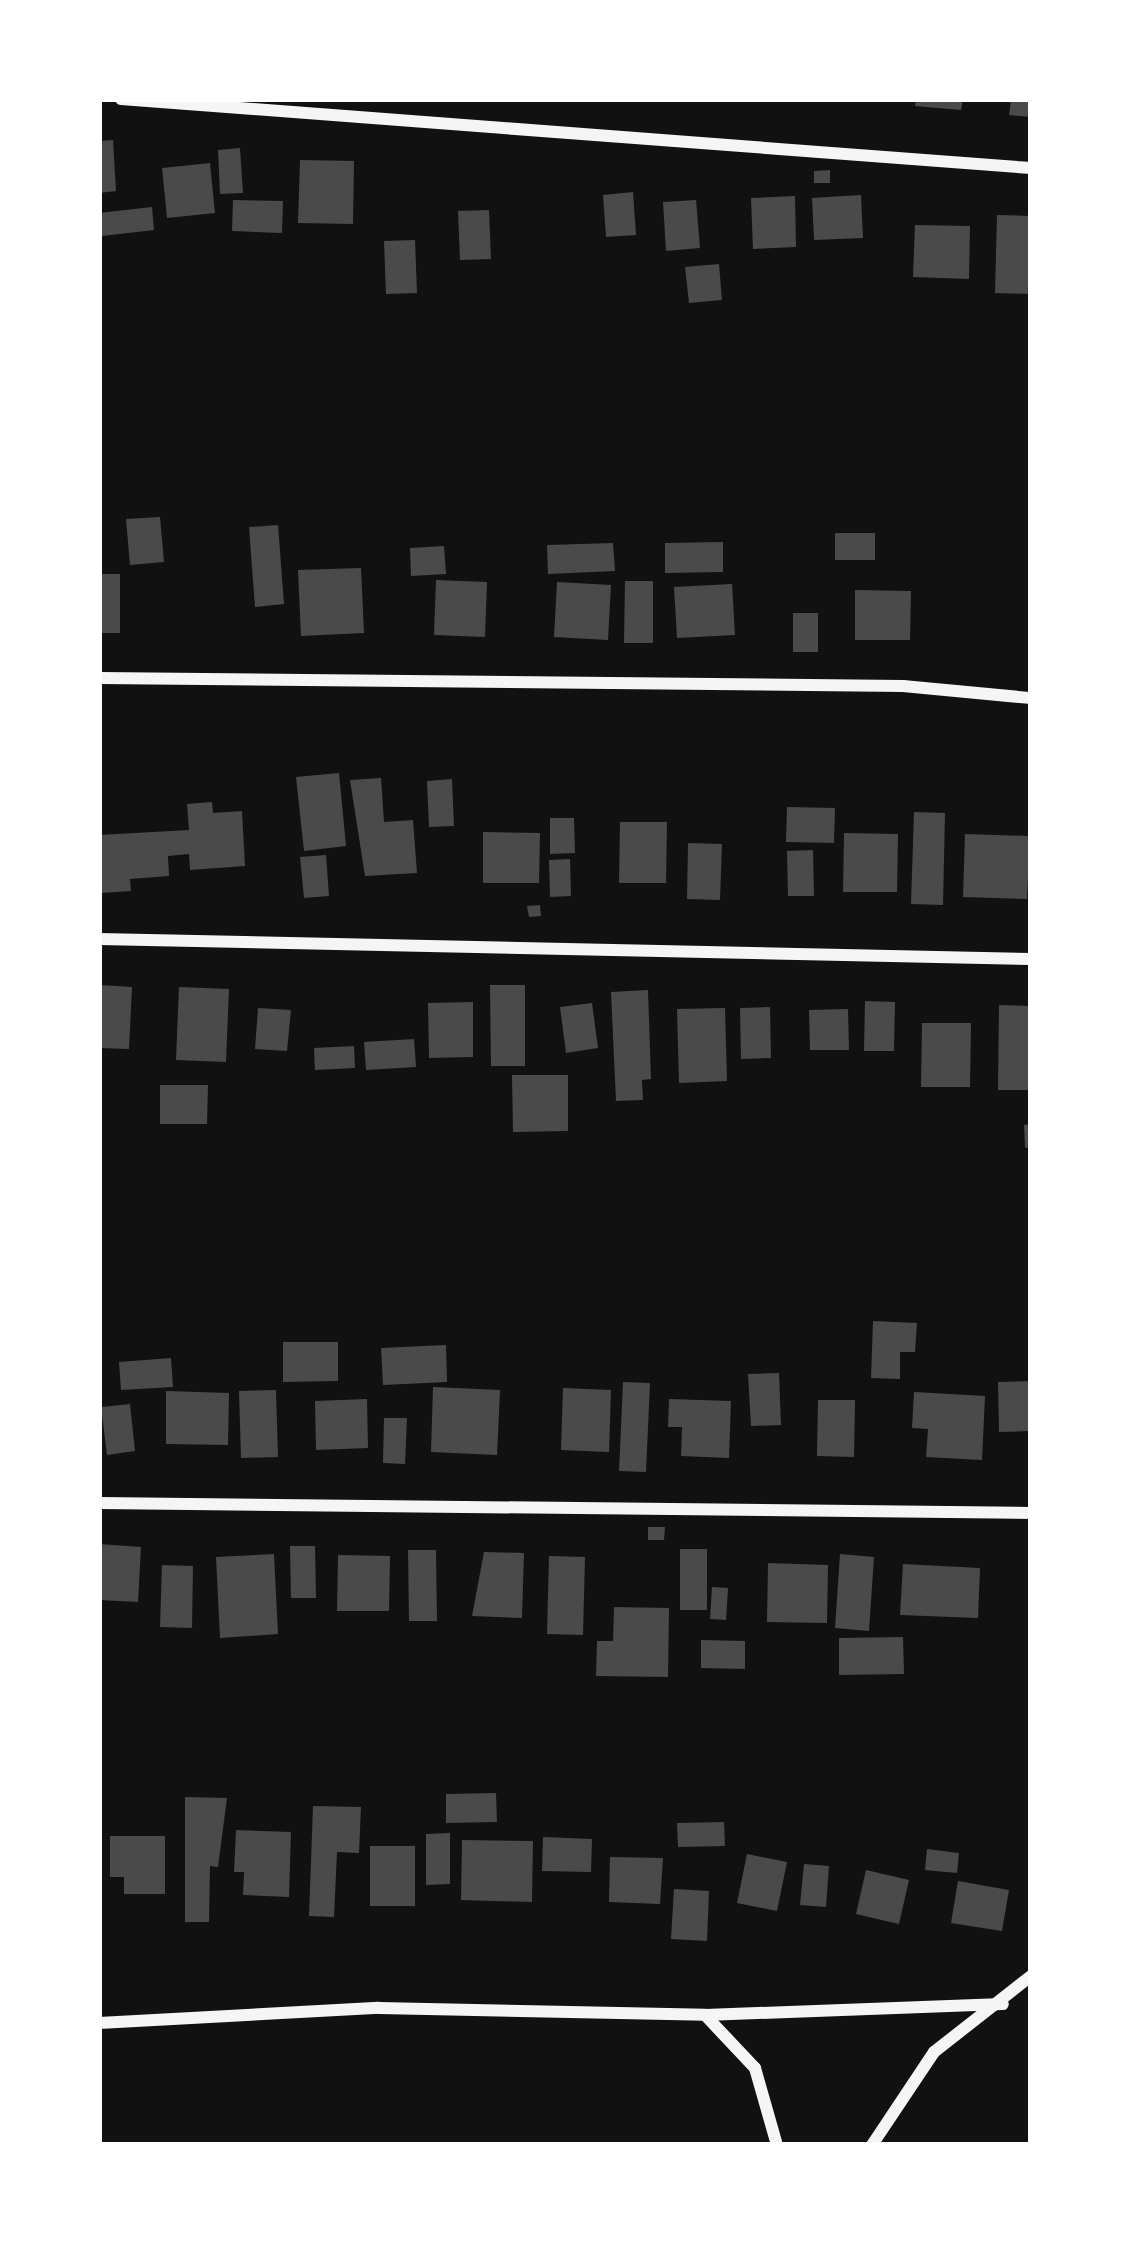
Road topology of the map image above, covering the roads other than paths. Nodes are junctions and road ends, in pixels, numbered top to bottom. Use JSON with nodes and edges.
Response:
{"nodes":[{"id":1,"x":121,"y":99,"type":"edge"},
{"id":2,"x":1031,"y":169,"type":"edge"},
{"id":3,"x":99,"y":678,"type":"edge"},
{"id":4,"x":1031,"y":698,"type":"edge"},
{"id":5,"x":99,"y":939,"type":"edge"},
{"id":6,"x":1031,"y":958,"type":"edge"},
{"id":7,"x":99,"y":1503,"type":"edge"},
{"id":8,"x":1031,"y":1513,"type":"edge"},
{"id":9,"x":1031,"y":1976,"type":"edge"},
{"id":10,"x":1003,"y":2003,"type":"junction"},
{"id":11,"x":705,"y":2015,"type":"junction"},
{"id":12,"x":99,"y":2023,"type":"edge"},
{"id":13,"x":777,"y":2145,"type":"edge"},
{"id":14,"x":872,"y":2145,"type":"edge"}],
"edges":[{"from":1,"to":2,"type":"street"},
{"from":3,"to":4,"type":"street"},
{"from":5,"to":6,"type":"street"},
{"from":7,"to":8,"type":"street"},
{"from":9,"to":10,"type":"street"},
{"from":10,"to":11,"type":"street"},
{"from":10,"to":14,"type":"street"},
{"from":11,"to":12,"type":"street"},
{"from":11,"to":13,"type":"street"}]}
